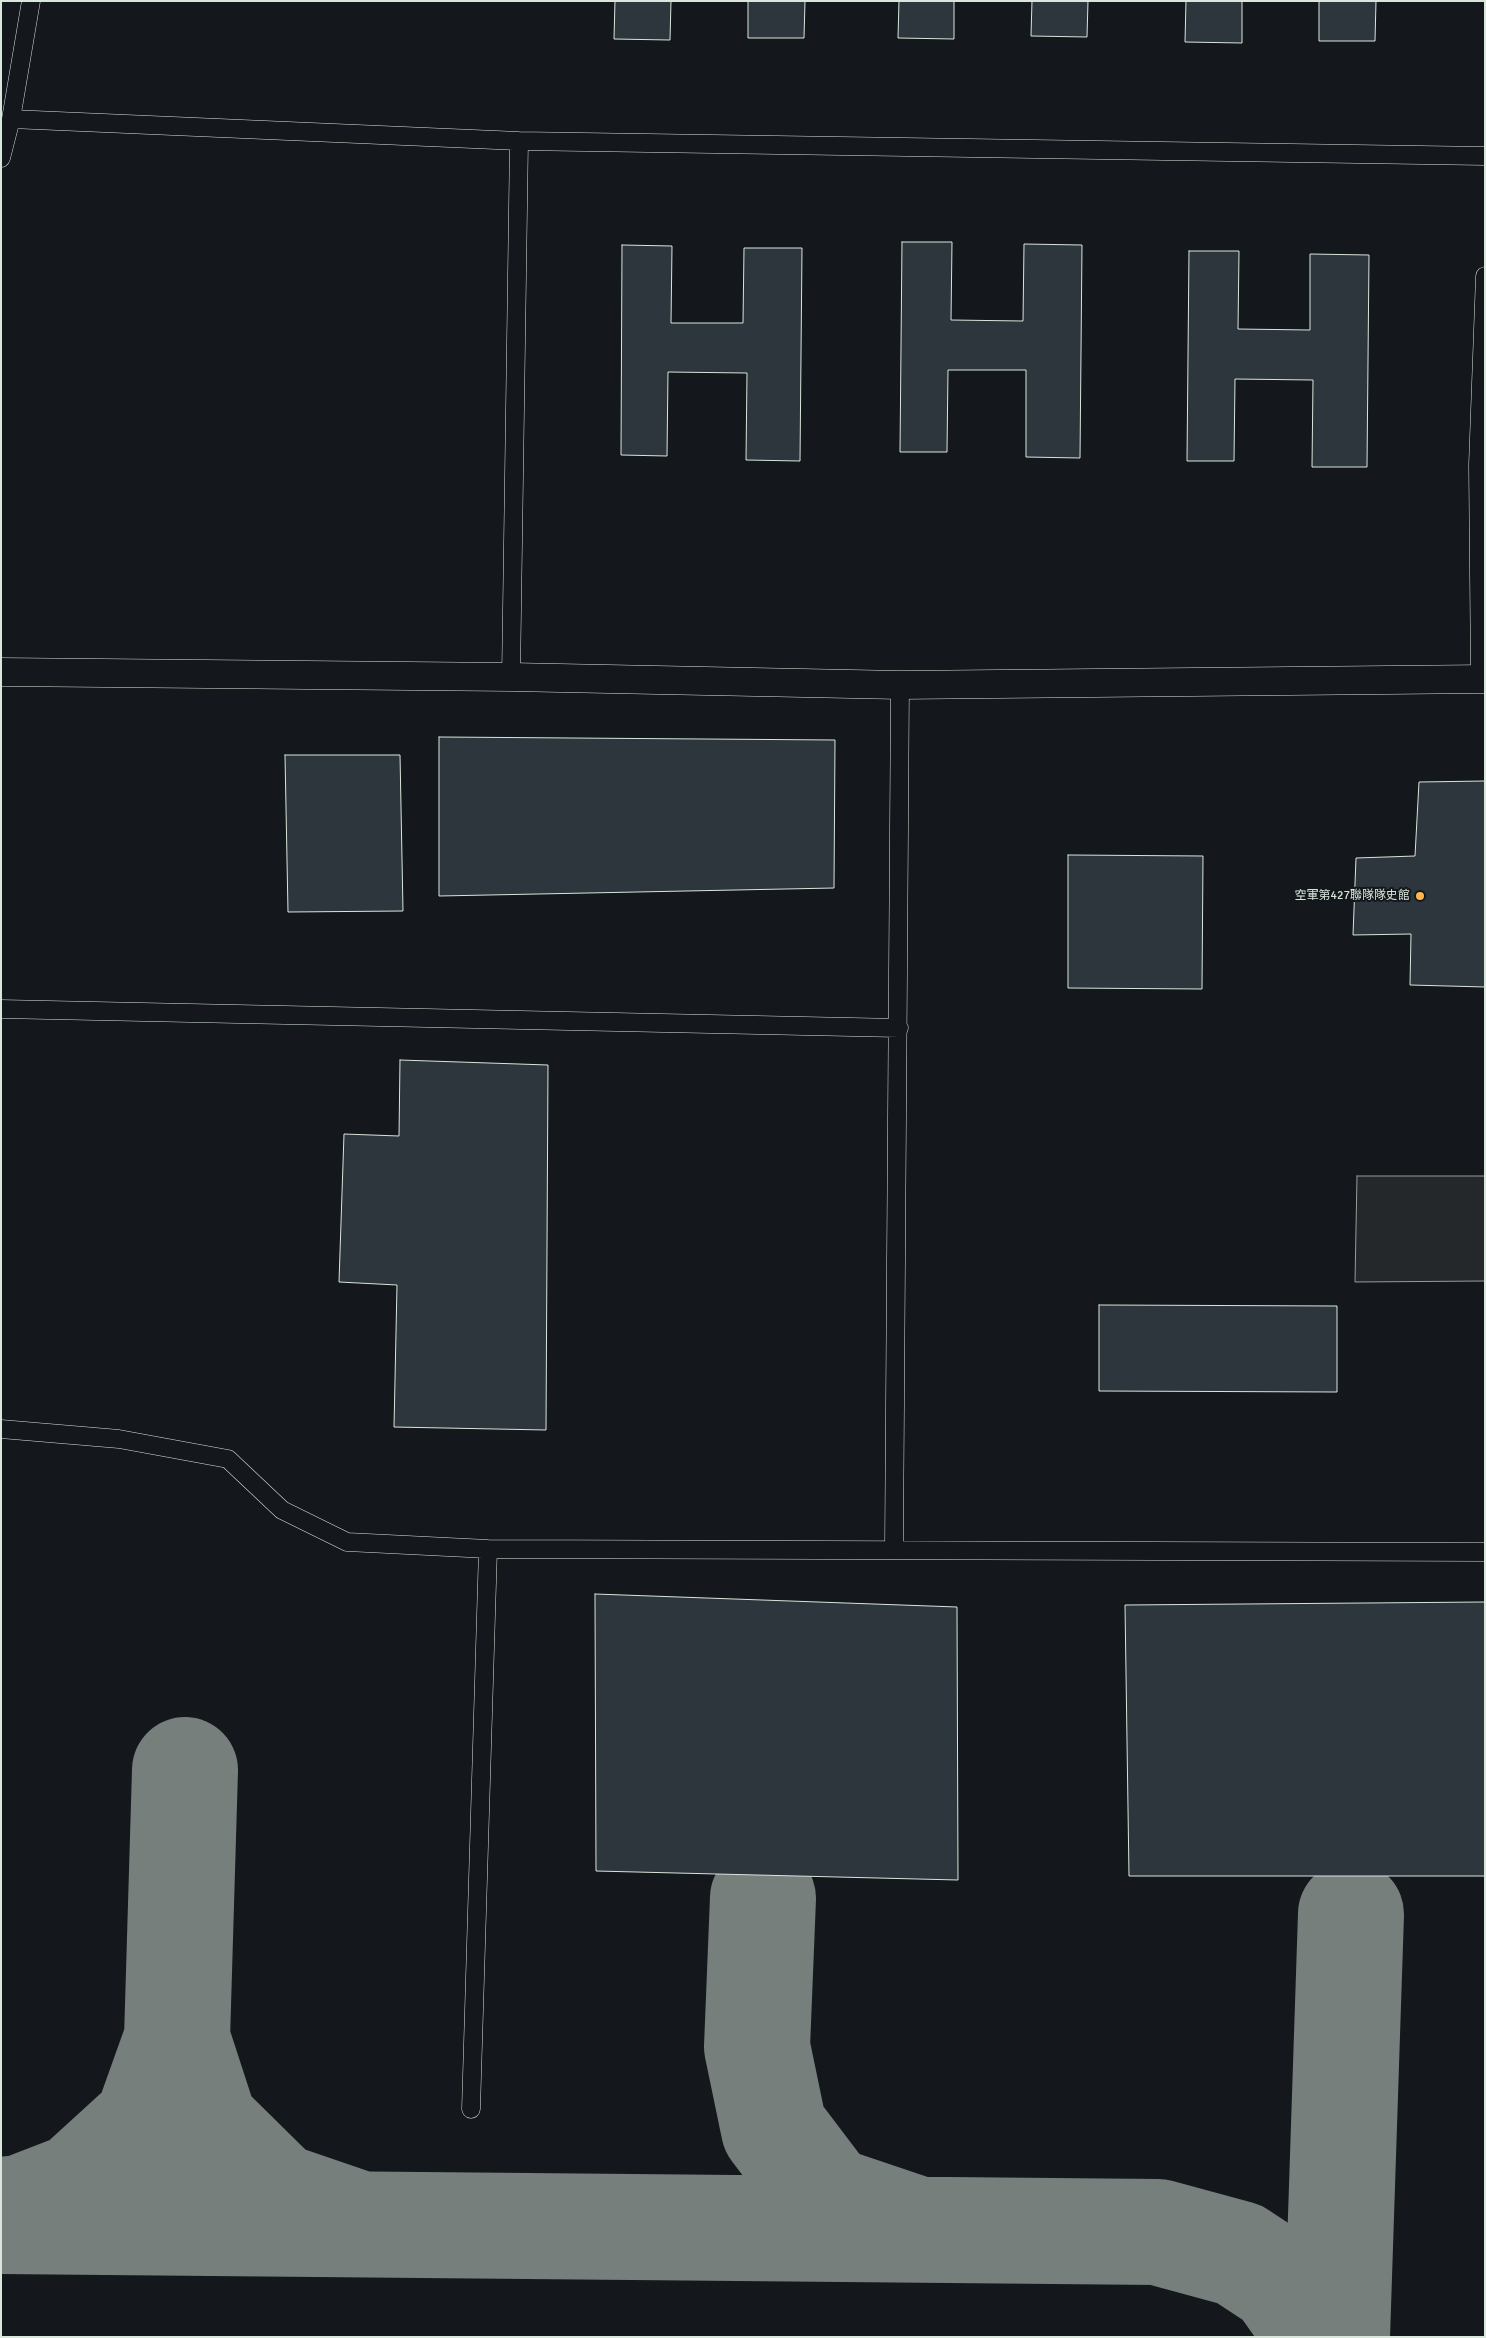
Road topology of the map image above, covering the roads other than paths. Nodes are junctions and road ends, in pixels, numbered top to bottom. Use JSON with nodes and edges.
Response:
{"nodes":[{"id":1,"x":31,"y":1,"type":"edge"},
{"id":2,"x":11,"y":119,"type":"junction"},
{"id":3,"x":519,"y":142,"type":"junction"},
{"id":4,"x":1485,"y":156,"type":"edge"},
{"id":5,"x":1,"y":158,"type":"edge"},
{"id":6,"x":1485,"y":276,"type":"edge"},
{"id":7,"x":1481,"y":465,"type":"edge"},
{"id":8,"x":1,"y":672,"type":"edge"},
{"id":9,"x":511,"y":677,"type":"junction"},
{"id":10,"x":1482,"y":679,"type":"edge"},
{"id":11,"x":900,"y":685,"type":"junction"},
{"id":12,"x":1,"y":1009,"type":"edge"},
{"id":13,"x":898,"y":1028,"type":"junction"},
{"id":14,"x":1,"y":1429,"type":"edge"},
{"id":15,"x":488,"y":1549,"type":"junction"},
{"id":16,"x":894,"y":1549,"type":"junction"},
{"id":17,"x":1485,"y":1552,"type":"edge"},
{"id":18,"x":471,"y":2109,"type":"dead end"}],
"edges":[{"from":1,"to":2,"type":"lane"},
{"from":2,"to":3,"type":"lane"},
{"from":2,"to":5,"type":"lane"},
{"from":3,"to":4,"type":"lane"},
{"from":3,"to":9,"type":"lane"},
{"from":6,"to":7,"type":"lane"},
{"from":7,"to":10,"type":"lane"},
{"from":8,"to":9,"type":"street"},
{"from":9,"to":11,"type":"street"},
{"from":10,"to":11,"type":"street"},
{"from":11,"to":13,"type":"lane"},
{"from":12,"to":13,"type":"lane"},
{"from":13,"to":16,"type":"lane"},
{"from":14,"to":15,"type":"lane"},
{"from":15,"to":16,"type":"lane"},
{"from":15,"to":18,"type":"lane"},
{"from":16,"to":17,"type":"lane"}]}
